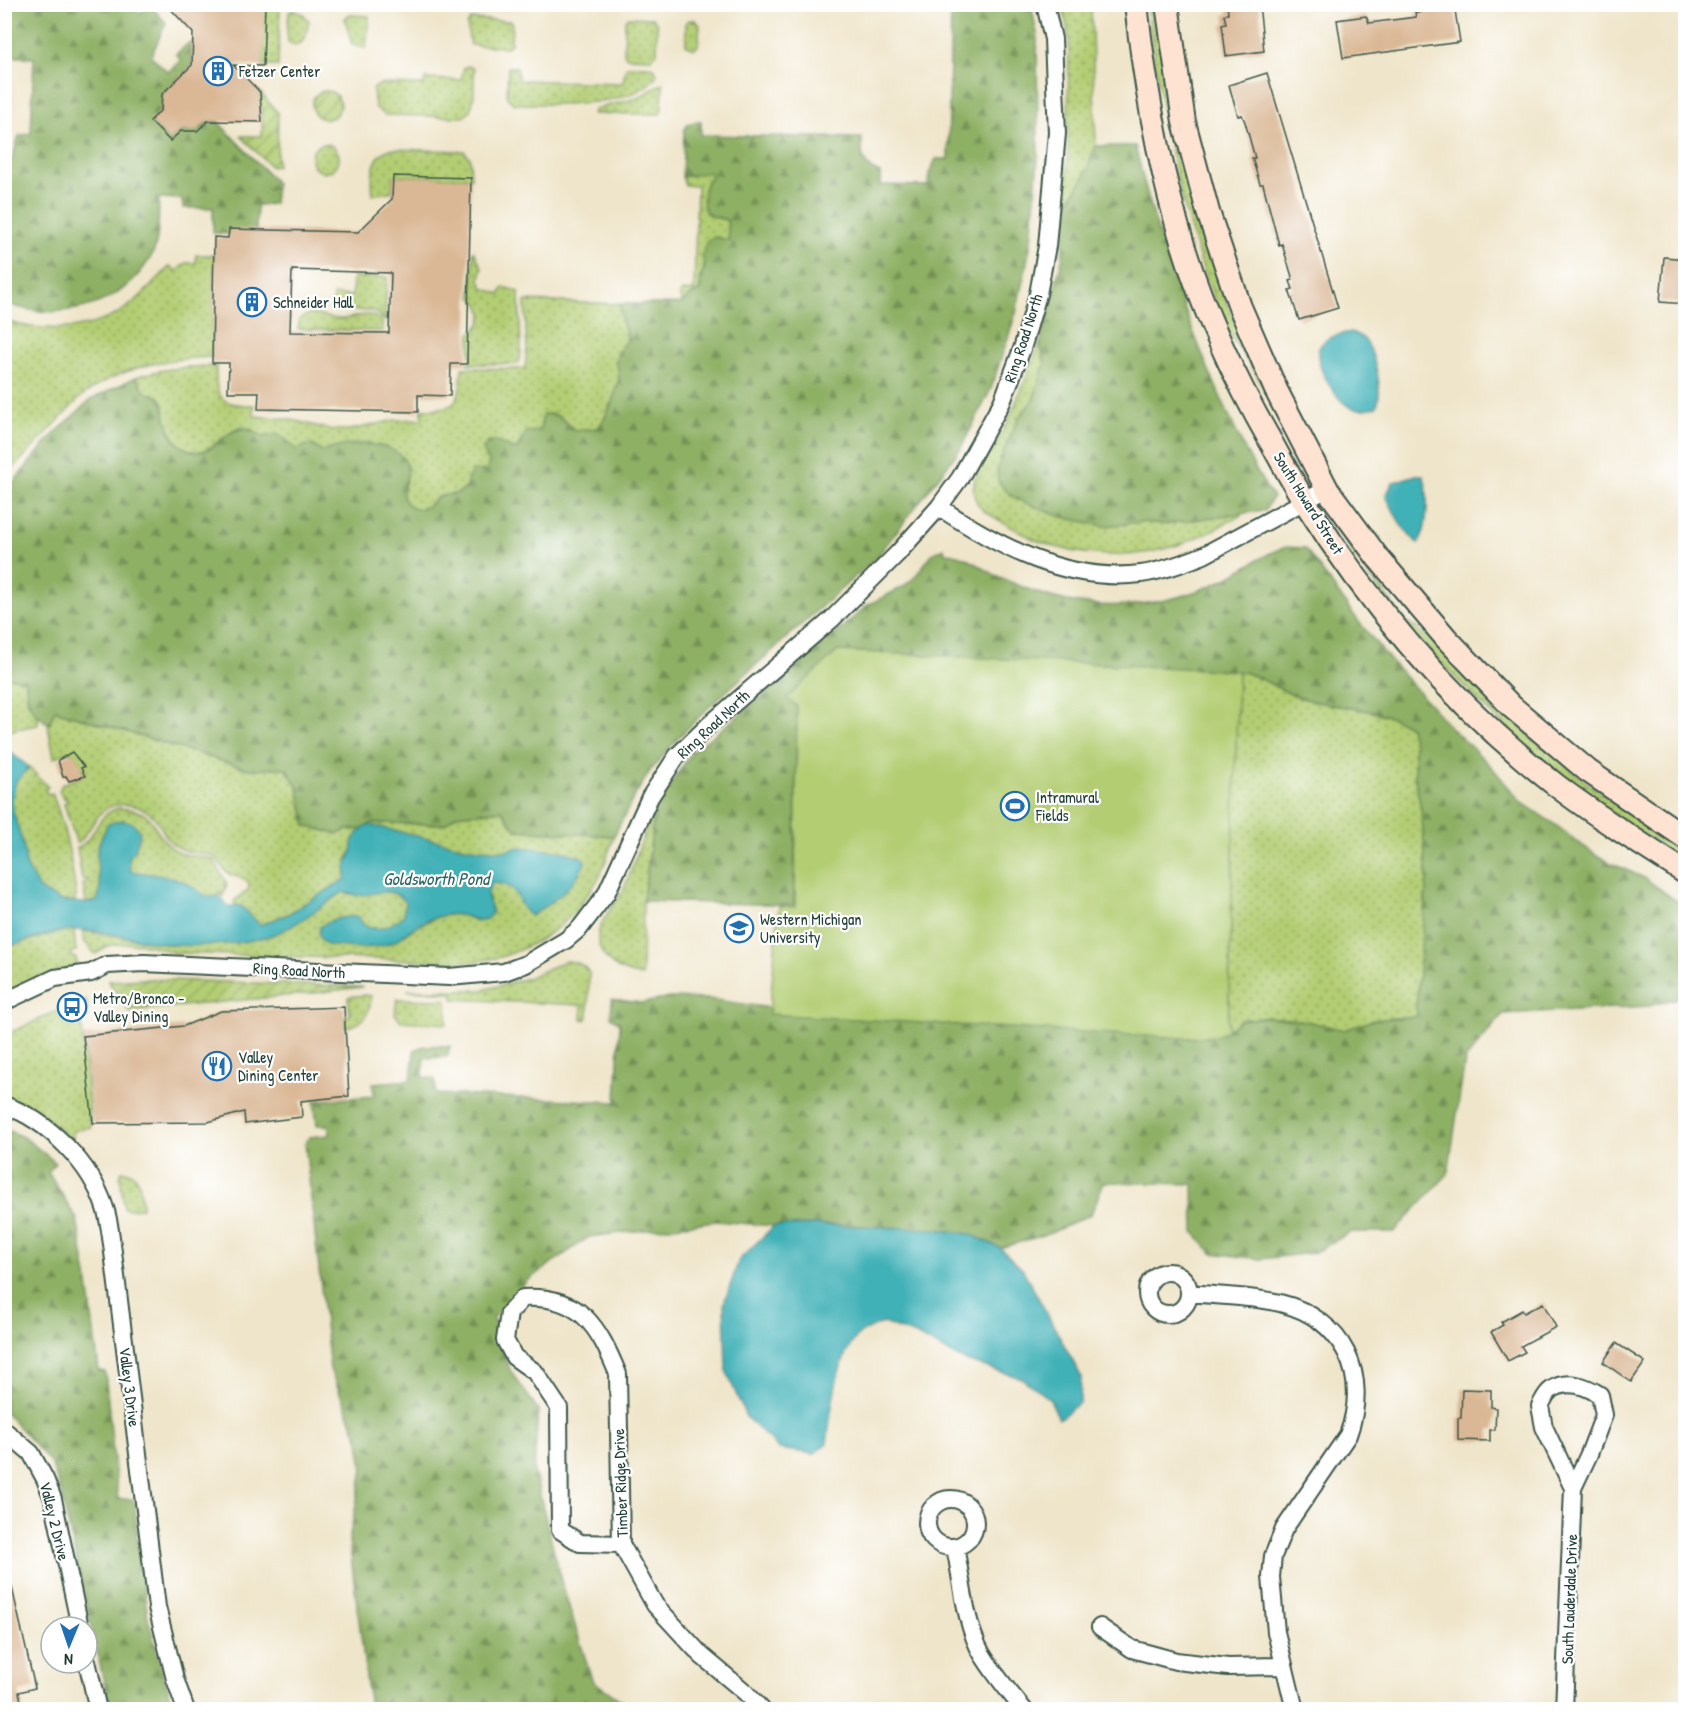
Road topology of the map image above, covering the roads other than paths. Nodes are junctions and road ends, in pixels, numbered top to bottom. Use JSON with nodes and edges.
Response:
{"nodes":[{"id":1,"x":1045,"y":4,"type":"edge"},
{"id":2,"x":1136,"y":4,"type":"edge"},
{"id":3,"x":1167,"y":4,"type":"edge"},
{"id":4,"x":1327,"y":489,"type":"junction"},
{"id":5,"x":1304,"y":502,"type":"junction"},
{"id":6,"x":939,"y":507,"type":"junction"},
{"id":7,"x":1686,"y":838,"type":"edge"},
{"id":8,"x":1686,"y":873,"type":"edge"},
{"id":9,"x":4,"y":1002,"type":"edge"},
{"id":10,"x":4,"y":1106,"type":"edge"},
{"id":11,"x":1189,"y":1293,"type":"dead end"},
{"id":12,"x":4,"y":1430,"type":"edge"},
{"id":13,"x":1573,"y":1488,"type":"junction"},
{"id":14,"x":621,"y":1544,"type":"junction"},
{"id":15,"x":955,"y":1547,"type":"dead end"},
{"id":16,"x":77,"y":1615,"type":"edge"},
{"id":17,"x":1100,"y":1627,"type":"dead end"},
{"id":18,"x":1284,"y":1666,"type":"junction"},
{"id":19,"x":90,"y":1675,"type":"edge"},
{"id":20,"x":98,"y":1710,"type":"edge"},
{"id":21,"x":186,"y":1710,"type":"edge"},
{"id":22,"x":762,"y":1710,"type":"edge"},
{"id":23,"x":1024,"y":1710,"type":"edge"},
{"id":24,"x":1295,"y":1710,"type":"edge"},
{"id":25,"x":1564,"y":1710,"type":"edge"}],
"edges":[{"from":1,"to":6,"type":"street","name":"Ring Road North"},
{"from":2,"to":5,"type":"street","name":"South Howard Street"},
{"from":3,"to":4,"type":"street","name":"South Howard Street"},
{"from":4,"to":5,"type":"street"},
{"from":4,"to":7,"type":"street","name":"South Howard Street"},
{"from":5,"to":6,"type":"street"},
{"from":5,"to":8,"type":"street","name":"South Howard Street"},
{"from":6,"to":9,"type":"street","name":"Ring Road North"},
{"from":10,"to":21,"type":"street","name":"Valley 3 Drive"},
{"from":11,"to":18,"type":"street"},
{"from":12,"to":16,"type":"street","name":"Valley 2 Drive"},
{"from":13,"to":13,"type":"street","name":"South Lauderdale Drive"},
{"from":13,"to":25,"type":"street","name":"South Lauderdale Drive"},
{"from":14,"to":14,"type":"street","name":"Timber Ridge Drive"},
{"from":14,"to":22,"type":"street","name":"Timber Ridge Drive"},
{"from":15,"to":23,"type":"street"},
{"from":17,"to":18,"type":"street"},
{"from":18,"to":24,"type":"street"},
{"from":19,"to":20,"type":"street"}]}
